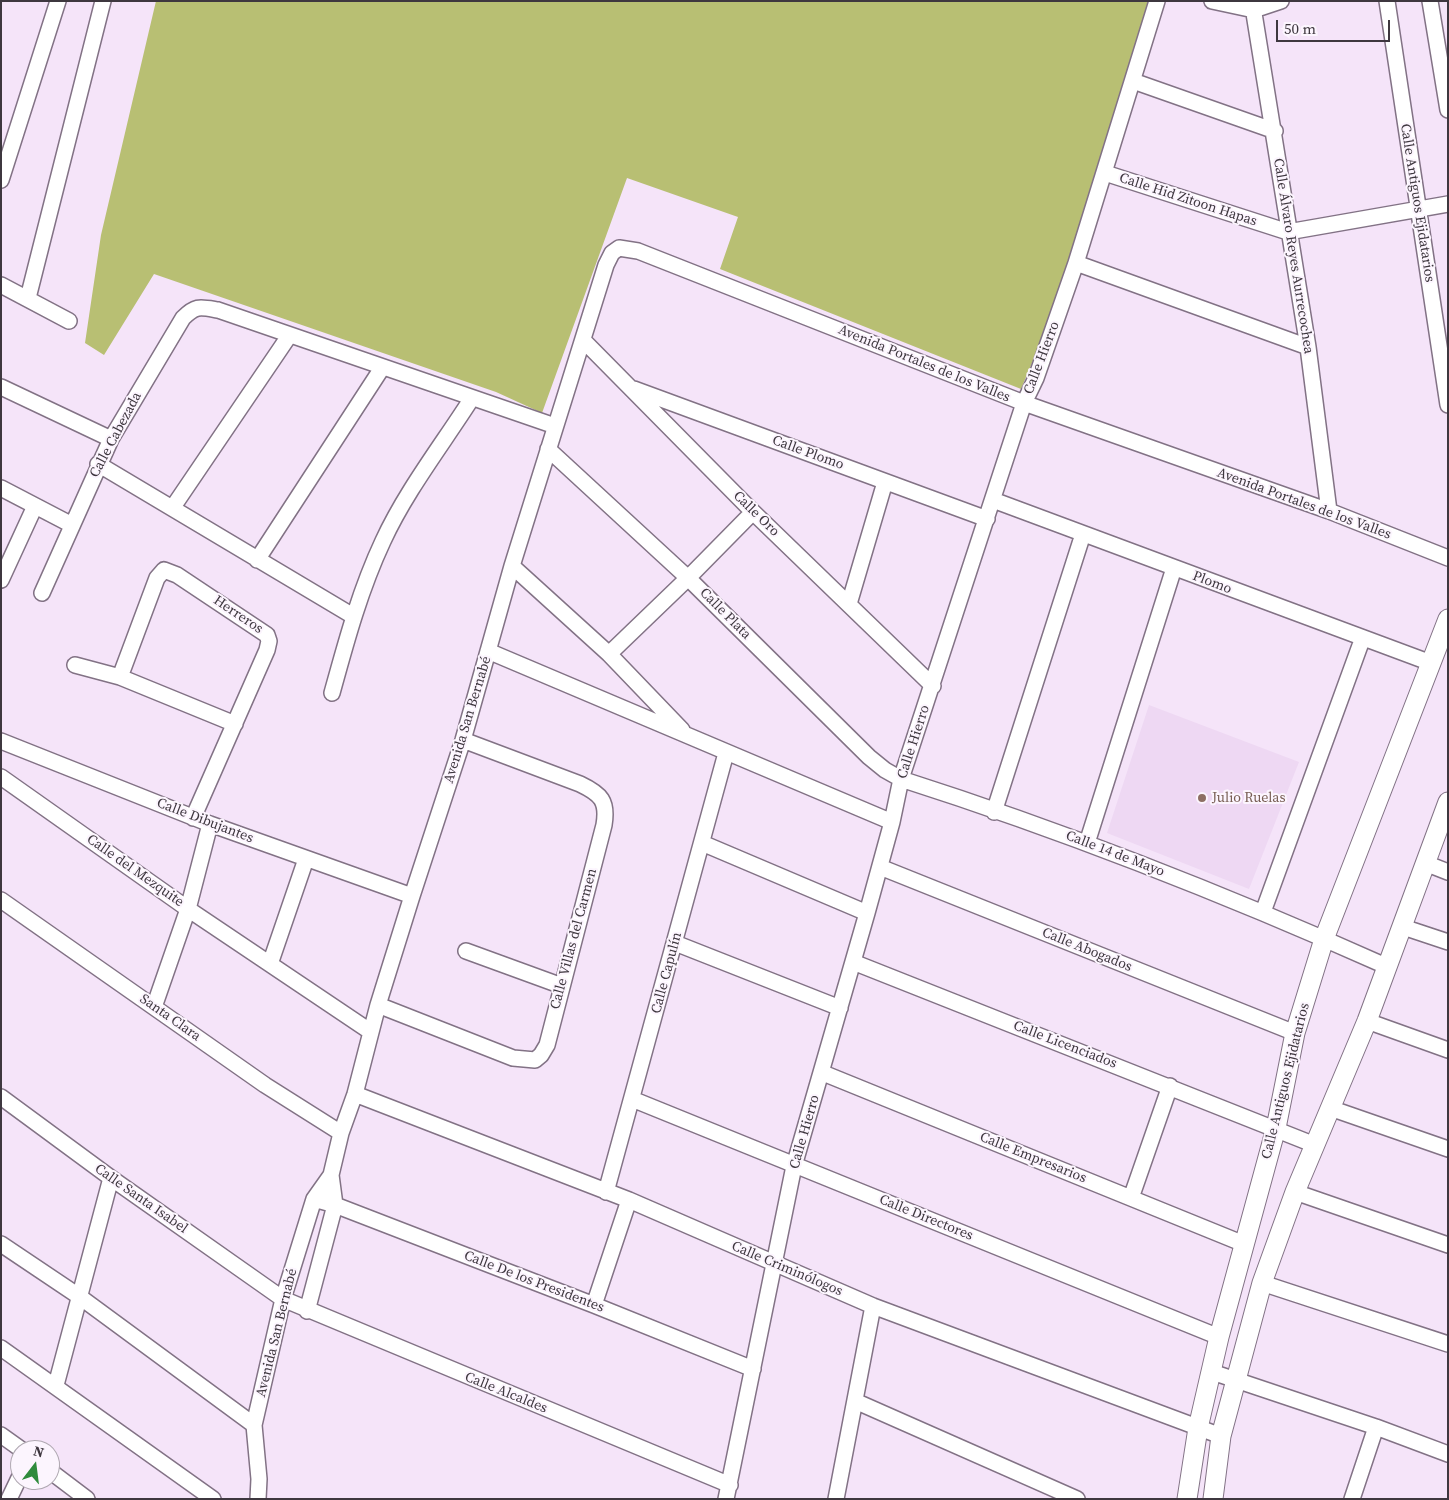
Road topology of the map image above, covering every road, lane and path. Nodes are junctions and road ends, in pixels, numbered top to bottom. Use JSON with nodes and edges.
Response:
{"nodes":[{"id":1,"x":58,"y":1,"type":"edge"},
{"id":2,"x":103,"y":1,"type":"edge"},
{"id":3,"x":1157,"y":1,"type":"edge"},
{"id":4,"x":1212,"y":1,"type":"edge"},
{"id":5,"x":1280,"y":1,"type":"edge"},
{"id":6,"x":1387,"y":1,"type":"edge"},
{"id":7,"x":1430,"y":1,"type":"edge"},
{"id":8,"x":1253,"y":5,"type":"edge"},
{"id":9,"x":1443,"y":55,"type":"edge"},
{"id":10,"x":1133,"y":81,"type":"junction"},
{"id":11,"x":1448,"y":110,"type":"edge"},
{"id":12,"x":1275,"y":130,"type":"junction"},
{"id":13,"x":1105,"y":173,"type":"junction"},
{"id":14,"x":1,"y":180,"type":"edge"},
{"id":15,"x":1448,"y":204,"type":"edge"},
{"id":16,"x":1418,"y":210,"type":"junction"},
{"id":17,"x":1288,"y":232,"type":"junction"},
{"id":18,"x":1076,"y":263,"type":"junction"},
{"id":19,"x":606,"y":265,"type":"joint"},
{"id":20,"x":1,"y":285,"type":"edge"},
{"id":21,"x":28,"y":298,"type":"junction"},
{"id":22,"x":69,"y":321,"type":"dead end"},
{"id":23,"x":289,"y":336,"type":"junction"},
{"id":24,"x":582,"y":340,"type":"junction"},
{"id":25,"x":1308,"y":347,"type":"junction"},
{"id":26,"x":382,"y":368,"type":"junction"},
{"id":27,"x":1,"y":387,"type":"edge"},
{"id":28,"x":629,"y":387,"type":"junction"},
{"id":29,"x":472,"y":398,"type":"junction"},
{"id":30,"x":1024,"y":404,"type":"junction"},
{"id":31,"x":1448,"y":406,"type":"edge"},
{"id":32,"x":555,"y":426,"type":"junction"},
{"id":33,"x":111,"y":439,"type":"junction"},
{"id":34,"x":548,"y":449,"type":"junction"},
{"id":35,"x":98,"y":464,"type":"junction"},
{"id":36,"x":885,"y":482,"type":"junction"},
{"id":37,"x":1,"y":488,"type":"edge"},
{"id":38,"x":993,"y":500,"type":"junction"},
{"id":39,"x":35,"y":506,"type":"junction"},
{"id":40,"x":172,"y":507,"type":"junction"},
{"id":41,"x":1329,"y":511,"type":"junction"},
{"id":42,"x":752,"y":512,"type":"junction"},
{"id":43,"x":987,"y":519,"type":"junction"},
{"id":44,"x":72,"y":525,"type":"junction"},
{"id":45,"x":1083,"y":534,"type":"junction"},
{"id":46,"x":1448,"y":558,"type":"edge"},
{"id":47,"x":258,"y":560,"type":"junction"},
{"id":48,"x":512,"y":566,"type":"junction"},
{"id":49,"x":1174,"y":568,"type":"junction"},
{"id":50,"x":688,"y":578,"type":"junction"},
{"id":51,"x":1,"y":580,"type":"edge"},
{"id":52,"x":42,"y":593,"type":"dead end"},
{"id":53,"x":849,"y":604,"type":"junction"},
{"id":54,"x":353,"y":616,"type":"junction"},
{"id":55,"x":1448,"y":619,"type":"edge"},
{"id":56,"x":1362,"y":640,"type":"junction"},
{"id":57,"x":488,"y":652,"type":"junction"},
{"id":58,"x":609,"y":654,"type":"junction"},
{"id":59,"x":1431,"y":664,"type":"junction"},
{"id":60,"x":75,"y":666,"type":"dead end"},
{"id":61,"x":120,"y":677,"type":"junction"},
{"id":62,"x":933,"y":686,"type":"junction"},
{"id":63,"x":332,"y":693,"type":"dead end"},
{"id":64,"x":235,"y":724,"type":"junction"},
{"id":65,"x":686,"y":735,"type":"junction"},
{"id":66,"x":463,"y":740,"type":"junction"},
{"id":67,"x":1,"y":741,"type":"edge"},
{"id":68,"x":726,"y":753,"type":"junction"},
{"id":69,"x":1,"y":777,"type":"edge"},
{"id":70,"x":902,"y":779,"type":"junction"},
{"id":71,"x":1448,"y":802,"type":"edge"},
{"id":72,"x":994,"y":812,"type":"junction"},
{"id":73,"x":193,"y":818,"type":"junction"},
{"id":74,"x":892,"y":822,"type":"junction"},
{"id":75,"x":210,"y":824,"type":"junction"},
{"id":76,"x":702,"y":843,"type":"junction"},
{"id":77,"x":1086,"y":843,"type":"junction"},
{"id":78,"x":306,"y":859,"type":"junction"},
{"id":79,"x":1425,"y":863,"type":"junction"},
{"id":80,"x":880,"y":867,"type":"junction"},
{"id":81,"x":1448,"y":872,"type":"edge"},
{"id":82,"x":412,"y":896,"type":"junction"},
{"id":83,"x":1,"y":900,"type":"edge"},
{"id":84,"x":188,"y":909,"type":"junction"},
{"id":85,"x":1263,"y":912,"type":"junction"},
{"id":86,"x":867,"y":913,"type":"junction"},
{"id":87,"x":1403,"y":928,"type":"junction"},
{"id":88,"x":1324,"y":939,"type":"junction"},
{"id":89,"x":1448,"y":942,"type":"edge"},
{"id":90,"x":675,"y":943,"type":"junction"},
{"id":91,"x":466,"y":951,"type":"dead end"},
{"id":92,"x":853,"y":962,"type":"junction"},
{"id":93,"x":270,"y":964,"type":"junction"},
{"id":94,"x":1388,"y":967,"type":"junction"},
{"id":95,"x":562,"y":986,"type":"junction"},
{"id":96,"x":378,"y":1006,"type":"junction"},
{"id":97,"x":154,"y":1007,"type":"junction"},
{"id":98,"x":840,"y":1008,"type":"junction"},
{"id":99,"x":1367,"y":1021,"type":"junction"},
{"id":100,"x":371,"y":1032,"type":"junction"},
{"id":101,"x":1295,"y":1033,"type":"junction"},
{"id":102,"x":1448,"y":1050,"type":"edge"},
{"id":103,"x":823,"y":1073,"type":"junction"},
{"id":104,"x":1170,"y":1086,"type":"junction"},
{"id":105,"x":355,"y":1094,"type":"junction"},
{"id":106,"x":1,"y":1097,"type":"edge"},
{"id":107,"x":632,"y":1099,"type":"junction"},
{"id":108,"x":1330,"y":1108,"type":"junction"},
{"id":109,"x":1276,"y":1128,"type":"junction"},
{"id":110,"x":341,"y":1132,"type":"junction"},
{"id":111,"x":1314,"y":1145,"type":"junction"},
{"id":112,"x":1448,"y":1149,"type":"edge"},
{"id":113,"x":794,"y":1166,"type":"junction"},
{"id":114,"x":331,"y":1175,"type":"junction"},
{"id":115,"x":111,"y":1178,"type":"junction"},
{"id":116,"x":606,"y":1192,"type":"junction"},
{"id":117,"x":1295,"y":1192,"type":"junction"},
{"id":118,"x":1131,"y":1198,"type":"junction"},
{"id":119,"x":314,"y":1199,"type":"junction"},
{"id":120,"x":629,"y":1200,"type":"junction"},
{"id":121,"x":335,"y":1205,"type":"junction"},
{"id":122,"x":1,"y":1244,"type":"edge"},
{"id":123,"x":1244,"y":1244,"type":"junction"},
{"id":124,"x":1448,"y":1245,"type":"edge"},
{"id":125,"x":775,"y":1263,"type":"junction"},
{"id":126,"x":1262,"y":1282,"type":"junction"},
{"id":127,"x":80,"y":1297,"type":"junction"},
{"id":128,"x":283,"y":1300,"type":"junction"},
{"id":129,"x":594,"y":1304,"type":"junction"},
{"id":130,"x":873,"y":1306,"type":"junction"},
{"id":131,"x":307,"y":1311,"type":"junction"},
{"id":132,"x":1220,"y":1337,"type":"junction"},
{"id":133,"x":1448,"y":1344,"type":"edge"},
{"id":134,"x":1,"y":1348,"type":"edge"},
{"id":135,"x":753,"y":1369,"type":"junction"},
{"id":136,"x":1212,"y":1372,"type":"junction"},
{"id":137,"x":1235,"y":1379,"type":"junction"},
{"id":138,"x":56,"y":1385,"type":"junction"},
{"id":139,"x":855,"y":1401,"type":"junction"},
{"id":140,"x":254,"y":1425,"type":"junction"},
{"id":141,"x":1376,"y":1427,"type":"junction"},
{"id":142,"x":1198,"y":1428,"type":"junction"},
{"id":143,"x":1221,"y":1436,"type":"junction"},
{"id":144,"x":1448,"y":1454,"type":"edge"},
{"id":145,"x":60,"y":1478,"type":"edge"},
{"id":146,"x":728,"y":1492,"type":"edge"},
{"id":147,"x":87,"y":1499,"type":"edge"},
{"id":148,"x":214,"y":1499,"type":"edge"},
{"id":149,"x":258,"y":1499,"type":"edge"},
{"id":150,"x":836,"y":1499,"type":"edge"},
{"id":151,"x":1077,"y":1499,"type":"edge"},
{"id":152,"x":1188,"y":1499,"type":"edge"},
{"id":153,"x":1213,"y":1499,"type":"edge"},
{"id":154,"x":1352,"y":1499,"type":"edge"}],
"edges":[{"from":1,"to":14,"type":"street"},
{"from":2,"to":21,"type":"street"},
{"from":3,"to":10,"type":"street","name":"Calle Hierro"},
{"from":4,"to":8,"type":"street"},
{"from":5,"to":8,"type":"street"},
{"from":6,"to":16,"type":"street","name":"Calle Antiguos Ejidatarios"},
{"from":7,"to":9,"type":"street"},
{"from":8,"to":12,"type":"street","name":"Calle Álvaro Reyes Aurrecochea"},
{"from":9,"to":11,"type":"street"},
{"from":10,"to":12,"type":"street"},
{"from":10,"to":13,"type":"street","name":"Calle Hierro"},
{"from":12,"to":17,"type":"street","name":"Calle Álvaro Reyes Aurrecochea"},
{"from":13,"to":17,"type":"street","name":"Calle Hid Zitoon Hapas"},
{"from":13,"to":18,"type":"street","name":"Calle Hierro"},
{"from":15,"to":16,"type":"street","name":"Calle Hid Zitoon Hapas"},
{"from":16,"to":17,"type":"street","name":"Calle Hid Zitoon Hapas"},
{"from":16,"to":31,"type":"street","name":"Calle Antiguos Ejidatarios"},
{"from":17,"to":25,"type":"street","name":"Calle Álvaro Reyes Aurrecochea"},
{"from":18,"to":25,"type":"street"},
{"from":18,"to":30,"type":"street","name":"Calle Hierro"},
{"from":19,"to":24,"type":"street","name":"Avenida San Bernabé"},
{"from":19,"to":30,"type":"street","name":"Avenida Portales de los Valles"},
{"from":20,"to":21,"type":"street"},
{"from":21,"to":22,"type":"street"},
{"from":23,"to":26,"type":"street","name":"Calle Cabezada"},
{"from":23,"to":33,"type":"street","name":"Calle Cabezada"},
{"from":23,"to":40,"type":"street"},
{"from":24,"to":28,"type":"street","name":"Calle Oro"},
{"from":24,"to":32,"type":"street","name":"Avenida San Bernabé"},
{"from":25,"to":41,"type":"street","name":"Calle Álvaro Reyes Aurrecochea"},
{"from":26,"to":29,"type":"street","name":"Calle Cabezada"},
{"from":26,"to":47,"type":"street"},
{"from":27,"to":33,"type":"street"},
{"from":28,"to":36,"type":"street","name":"Calle Plomo"},
{"from":28,"to":42,"type":"street","name":"Calle Oro"},
{"from":29,"to":32,"type":"street","name":"Calle Cabezada"},
{"from":29,"to":54,"type":"street"},
{"from":30,"to":38,"type":"street","name":"Calle Hierro"},
{"from":30,"to":41,"type":"street","name":"Avenida Portales de los Valles"},
{"from":32,"to":34,"type":"street","name":"Avenida San Bernabé"},
{"from":33,"to":35,"type":"street","name":"Calle Cabezada"},
{"from":34,"to":48,"type":"street","name":"Avenida San Bernabé"},
{"from":34,"to":50,"type":"street","name":"Calle Plata"},
{"from":35,"to":40,"type":"street"},
{"from":35,"to":44,"type":"street","name":"Calle Cabezada"},
{"from":36,"to":43,"type":"street","name":"Calle Plomo"},
{"from":36,"to":53,"type":"street"},
{"from":37,"to":39,"type":"street"},
{"from":38,"to":43,"type":"street","name":"Calle Hierro"},
{"from":38,"to":45,"type":"street","name":"Plomo"},
{"from":39,"to":44,"type":"street"},
{"from":39,"to":51,"type":"street"},
{"from":40,"to":47,"type":"street"},
{"from":41,"to":46,"type":"street","name":"Avenida Portales de los Valles"},
{"from":42,"to":50,"type":"street"},
{"from":42,"to":53,"type":"street","name":"Calle Oro"},
{"from":43,"to":62,"type":"street","name":"Calle Hierro"},
{"from":44,"to":52,"type":"street","name":"Calle Cabezada"},
{"from":45,"to":49,"type":"street","name":"Plomo"},
{"from":45,"to":72,"type":"street"},
{"from":47,"to":54,"type":"street"},
{"from":48,"to":57,"type":"street","name":"Avenida San Bernabé"},
{"from":48,"to":58,"type":"street"},
{"from":49,"to":56,"type":"street","name":"Plomo"},
{"from":49,"to":77,"type":"street"},
{"from":50,"to":58,"type":"street"},
{"from":50,"to":70,"type":"street","name":"Calle Plata"},
{"from":53,"to":62,"type":"street","name":"Calle Oro"},
{"from":54,"to":63,"type":"street"},
{"from":55,"to":59,"type":"street","name":"Calle Antiguos Ejidatarios"},
{"from":56,"to":59,"type":"street","name":"Plomo"},
{"from":56,"to":85,"type":"street"},
{"from":57,"to":65,"type":"street"},
{"from":57,"to":66,"type":"street","name":"Avenida San Bernabé"},
{"from":58,"to":65,"type":"street"},
{"from":59,"to":88,"type":"street","name":"Calle Antiguos Ejidatarios"},
{"from":60,"to":61,"type":"street"},
{"from":61,"to":64,"type":"street"},
{"from":61,"to":64,"type":"street","name":"Herreros"},
{"from":62,"to":70,"type":"street","name":"Calle Hierro"},
{"from":64,"to":73,"type":"street","name":"Herreros"},
{"from":65,"to":68,"type":"street"},
{"from":66,"to":82,"type":"street","name":"Avenida San Bernabé"},
{"from":66,"to":95,"type":"street","name":"Calle Villas del Carmen"},
{"from":67,"to":73,"type":"street","name":"Calle Dibujantes"},
{"from":68,"to":74,"type":"street"},
{"from":68,"to":76,"type":"street","name":"Calle Capulín"},
{"from":69,"to":84,"type":"street","name":"Calle del Mezquite"},
{"from":70,"to":72,"type":"street","name":"Calle 14 de Mayo"},
{"from":70,"to":74,"type":"street","name":"Calle Hierro"},
{"from":71,"to":79,"type":"street"},
{"from":72,"to":77,"type":"street","name":"Calle 14 de Mayo"},
{"from":73,"to":75,"type":"street","name":"Calle Dibujantes"},
{"from":74,"to":80,"type":"street","name":"Calle Hierro"},
{"from":75,"to":78,"type":"street","name":"Calle Dibujantes"},
{"from":75,"to":84,"type":"street"},
{"from":76,"to":86,"type":"street"},
{"from":76,"to":90,"type":"street","name":"Calle Capulín"},
{"from":77,"to":85,"type":"street","name":"Calle 14 de Mayo"},
{"from":78,"to":82,"type":"street","name":"Calle Dibujantes"},
{"from":78,"to":93,"type":"street"},
{"from":79,"to":81,"type":"street"},
{"from":79,"to":87,"type":"street"},
{"from":80,"to":86,"type":"street","name":"Calle Hierro"},
{"from":80,"to":101,"type":"street","name":"Calle Abogados"},
{"from":82,"to":96,"type":"street","name":"Avenida San Bernabé"},
{"from":83,"to":97,"type":"street","name":"Santa Clara"},
{"from":84,"to":93,"type":"street","name":"Calle del Mezquite"},
{"from":84,"to":97,"type":"street"},
{"from":85,"to":88,"type":"street","name":"Calle 14 de Mayo"},
{"from":86,"to":92,"type":"street","name":"Calle Hierro"},
{"from":87,"to":89,"type":"street"},
{"from":87,"to":94,"type":"street"},
{"from":88,"to":94,"type":"street","name":"Calle 14 de Mayo"},
{"from":88,"to":101,"type":"street","name":"Calle Antiguos Ejidatarios"},
{"from":90,"to":98,"type":"street"},
{"from":90,"to":107,"type":"street","name":"Calle Capulín"},
{"from":91,"to":95,"type":"street"},
{"from":92,"to":98,"type":"street","name":"Calle Hierro"},
{"from":92,"to":104,"type":"street","name":"Calle Licenciados"},
{"from":93,"to":100,"type":"street","name":"Calle del Mezquite"},
{"from":94,"to":99,"type":"street"},
{"from":95,"to":96,"type":"street","name":"Calle Villas del Carmen"},
{"from":96,"to":100,"type":"street","name":"Avenida San Bernabé"},
{"from":97,"to":110,"type":"street","name":"Santa Clara"},
{"from":98,"to":103,"type":"street","name":"Calle Hierro"},
{"from":99,"to":102,"type":"street"},
{"from":99,"to":108,"type":"street"},
{"from":100,"to":105,"type":"street","name":"Avenida San Bernabé"},
{"from":101,"to":109,"type":"street","name":"Calle Antiguos Ejidatarios"},
{"from":103,"to":113,"type":"street","name":"Calle Hierro"},
{"from":103,"to":118,"type":"street","name":"Calle Empresarios"},
{"from":104,"to":109,"type":"street","name":"Calle Licenciados"},
{"from":104,"to":118,"type":"street"},
{"from":105,"to":110,"type":"street","name":"Avenida San Bernabé"},
{"from":105,"to":116,"type":"street","name":"Calle Criminólogos"},
{"from":106,"to":115,"type":"street","name":"Calle Santa Isabel"},
{"from":107,"to":113,"type":"street","name":"Calle Directores"},
{"from":107,"to":116,"type":"street","name":"Calle Capulín"},
{"from":108,"to":111,"type":"street"},
{"from":108,"to":112,"type":"street"},
{"from":109,"to":111,"type":"street","name":"Calle Licenciados"},
{"from":109,"to":123,"type":"street","name":"Calle Antiguos Ejidatarios"},
{"from":110,"to":114,"type":"street","name":"Avenida San Bernabé"},
{"from":111,"to":117,"type":"street"},
{"from":113,"to":125,"type":"street","name":"Calle Hierro"},
{"from":113,"to":132,"type":"street","name":"Calle Directores"},
{"from":114,"to":119,"type":"street","name":"Avenida San Bernabé"},
{"from":114,"to":121,"type":"street","name":"Avenida San Bernabé"},
{"from":115,"to":127,"type":"street"},
{"from":115,"to":128,"type":"street","name":"Calle Santa Isabel"},
{"from":116,"to":120,"type":"street","name":"Calle Criminólogos"},
{"from":117,"to":124,"type":"street"},
{"from":117,"to":126,"type":"street"},
{"from":118,"to":123,"type":"street","name":"Calle Empresarios"},
{"from":119,"to":121,"type":"street","name":"Calle De los Presidentes"},
{"from":119,"to":128,"type":"street","name":"Avenida San Bernabé"},
{"from":120,"to":125,"type":"street","name":"Calle Criminólogos"},
{"from":120,"to":129,"type":"street"},
{"from":121,"to":129,"type":"street","name":"Calle De los Presidentes"},
{"from":121,"to":131,"type":"street","name":"Avenida San Bernabé"},
{"from":122,"to":127,"type":"street"},
{"from":123,"to":132,"type":"street","name":"Calle Antiguos Ejidatarios"},
{"from":125,"to":130,"type":"street","name":"Calle Criminólogos"},
{"from":125,"to":135,"type":"street","name":"Calle Hierro"},
{"from":126,"to":133,"type":"street"},
{"from":126,"to":137,"type":"street"},
{"from":127,"to":138,"type":"street"},
{"from":127,"to":140,"type":"street"},
{"from":128,"to":131,"type":"street","name":"Calle Alcaldes"},
{"from":128,"to":140,"type":"street","name":"Avenida San Bernabé"},
{"from":129,"to":135,"type":"street","name":"Calle De los Presidentes"},
{"from":130,"to":139,"type":"street"},
{"from":130,"to":142,"type":"street","name":"Calle Criminólogos"},
{"from":131,"to":146,"type":"street","name":"Calle Alcaldes"},
{"from":132,"to":136,"type":"street","name":"Calle Antiguos Ejidatarios"},
{"from":134,"to":138,"type":"street"},
{"from":135,"to":146,"type":"street","name":"Calle Hierro"},
{"from":136,"to":137,"type":"street"},
{"from":136,"to":142,"type":"street","name":"Calle Antiguos Ejidatarios"},
{"from":137,"to":141,"type":"street"},
{"from":137,"to":143,"type":"street"},
{"from":138,"to":148,"type":"street"},
{"from":139,"to":150,"type":"street"},
{"from":139,"to":151,"type":"street"},
{"from":140,"to":149,"type":"street","name":"Avenida San Bernabé"},
{"from":141,"to":144,"type":"street"},
{"from":141,"to":154,"type":"street"},
{"from":142,"to":143,"type":"street","name":"Calle Criminólogos"},
{"from":142,"to":152,"type":"street","name":"Calle Antiguos Ejidatarios"},
{"from":143,"to":153,"type":"street"},
{"from":145,"to":147,"type":"street"}]}
